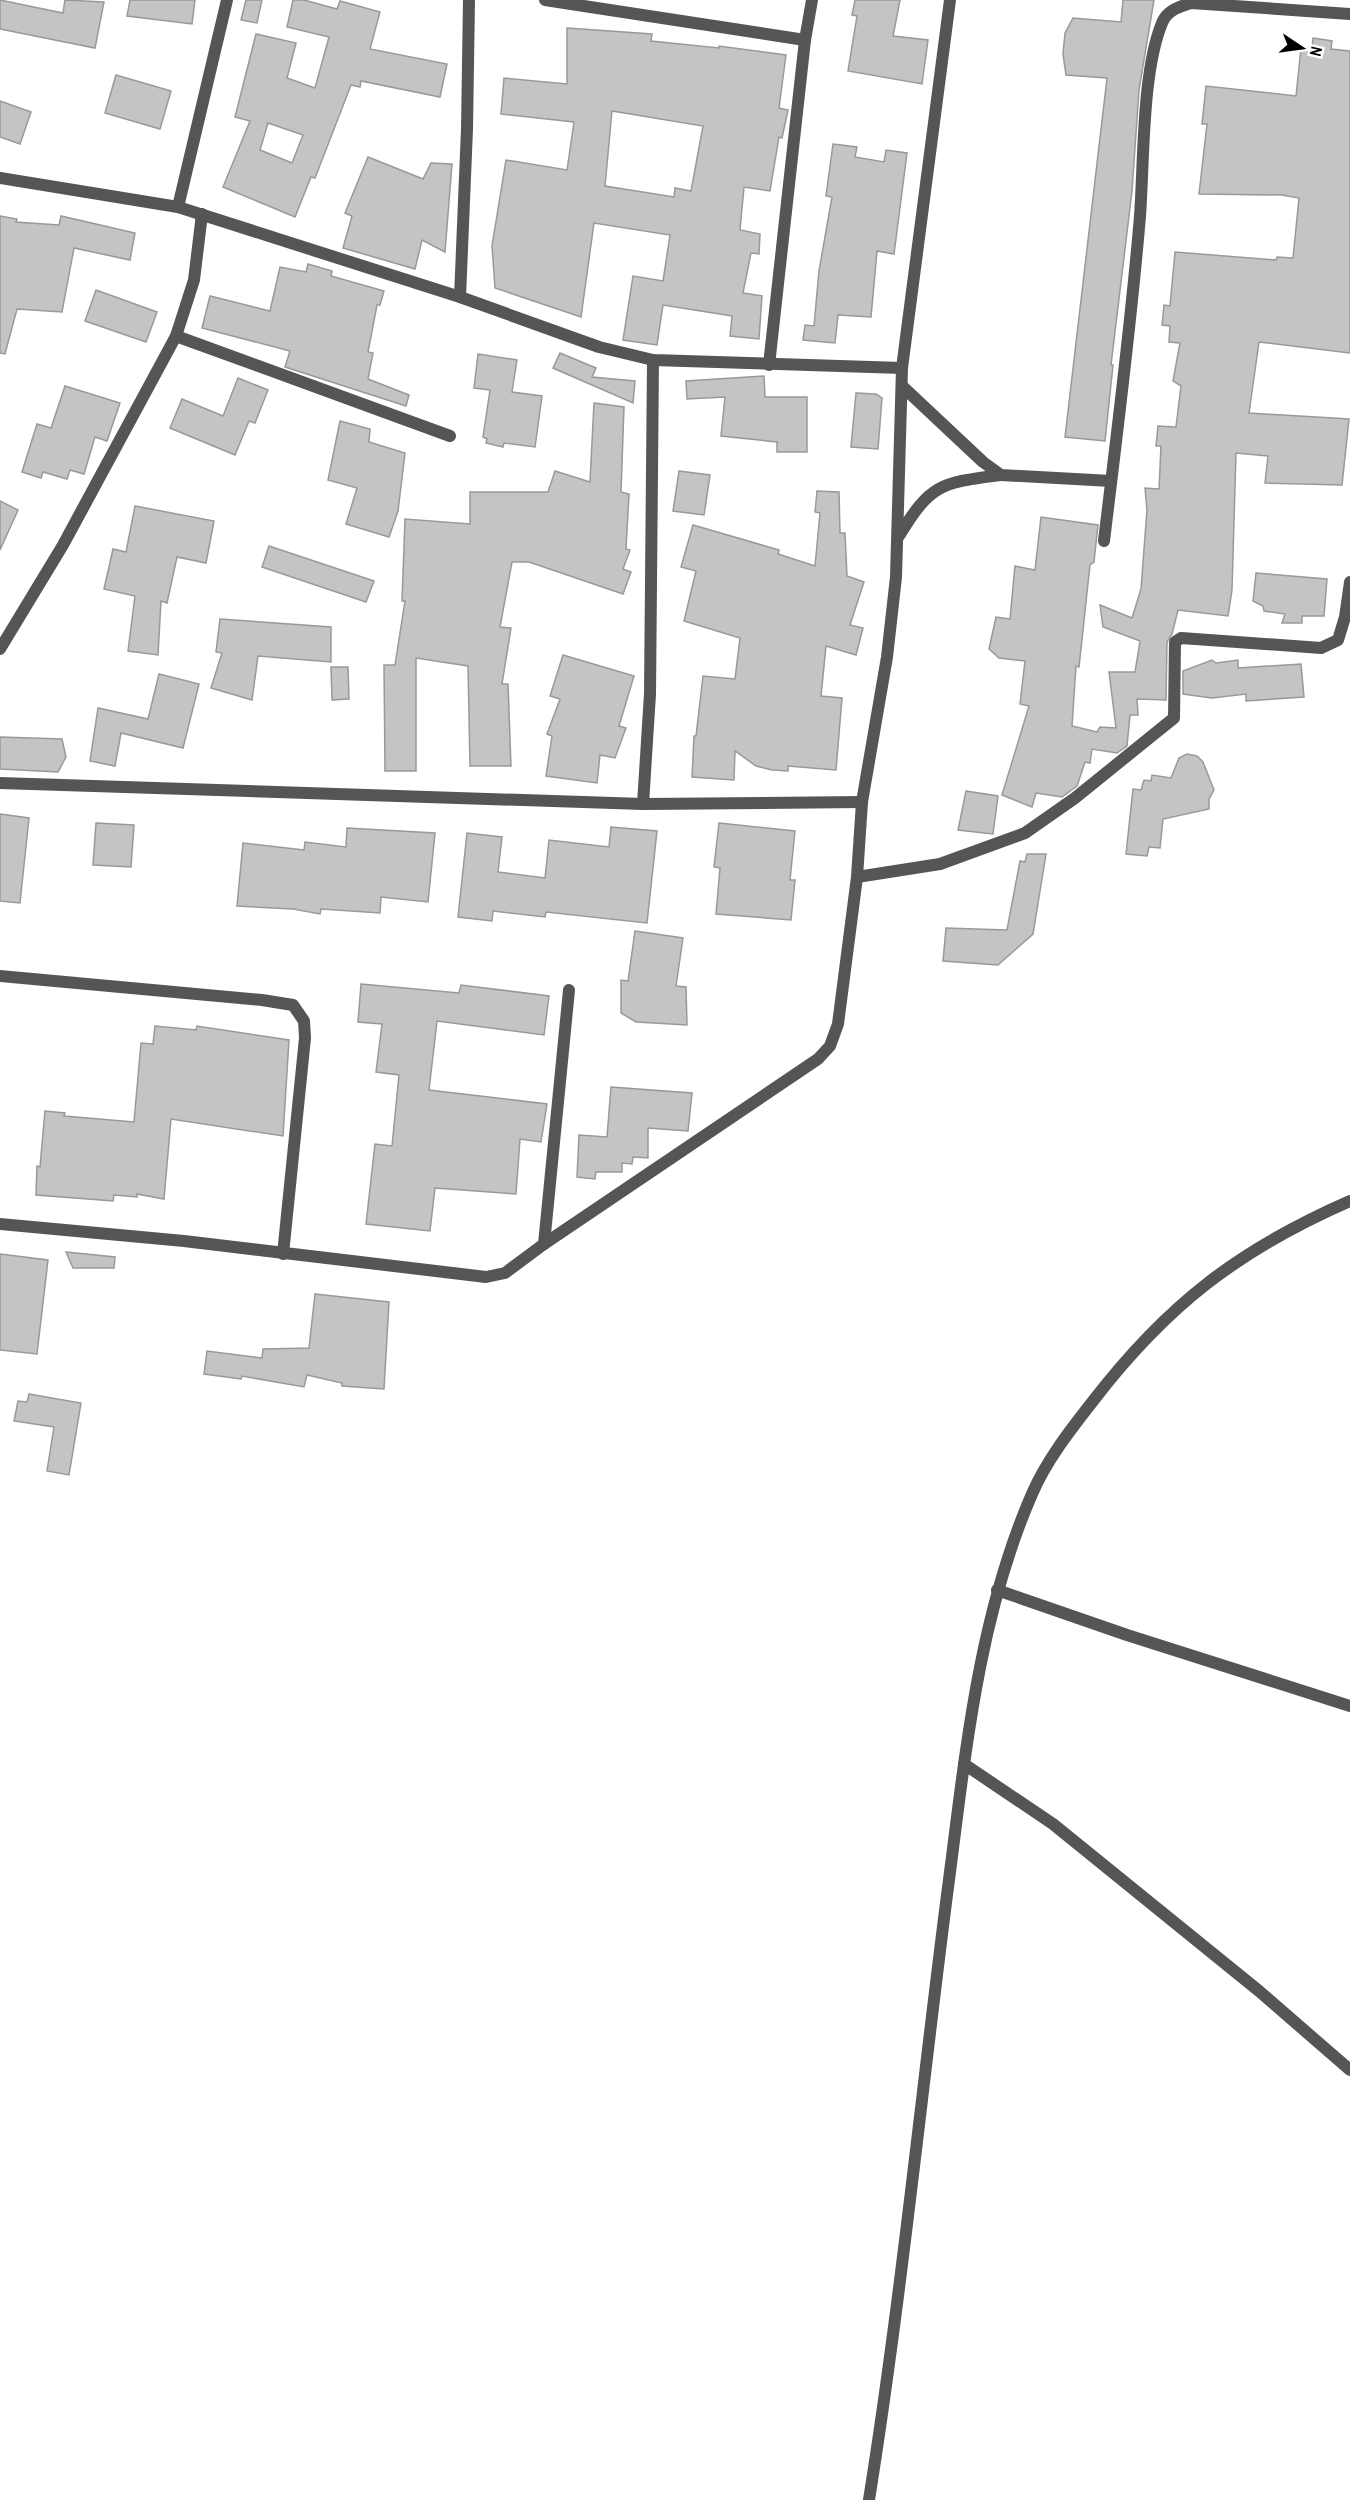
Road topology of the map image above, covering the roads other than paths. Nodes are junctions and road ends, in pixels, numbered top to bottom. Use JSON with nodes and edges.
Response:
{"nodes":[{"id":1,"x":227,"y":0,"type":"edge"},
{"id":2,"x":469,"y":0,"type":"edge"},
{"id":3,"x":546,"y":0,"type":"edge"},
{"id":4,"x":812,"y":0,"type":"edge"},
{"id":5,"x":950,"y":0,"type":"edge"},
{"id":6,"x":1350,"y":14,"type":"edge"},
{"id":7,"x":805,"y":40,"type":"junction"},
{"id":8,"x":0,"y":178,"type":"edge"},
{"id":9,"x":178,"y":207,"type":"junction"},
{"id":10,"x":202,"y":214,"type":"junction"},
{"id":11,"x":460,"y":297,"type":"junction"},
{"id":12,"x":176,"y":336,"type":"junction"},
{"id":13,"x":653,"y":360,"type":"junction"},
{"id":14,"x":770,"y":365,"type":"junction"},
{"id":15,"x":902,"y":368,"type":"junction"},
{"id":16,"x":902,"y":386,"type":"junction"},
{"id":17,"x":450,"y":436,"type":"dead end"},
{"id":18,"x":1001,"y":475,"type":"junction"},
{"id":19,"x":1111,"y":481,"type":"junction"},
{"id":20,"x":898,"y":537,"type":"junction"},
{"id":21,"x":1104,"y":541,"type":"dead end"},
{"id":22,"x":1350,"y":582,"type":"edge"},
{"id":23,"x":0,"y":649,"type":"edge"},
{"id":24,"x":0,"y":783,"type":"edge"},
{"id":25,"x":862,"y":802,"type":"junction"},
{"id":26,"x":643,"y":804,"type":"junction"},
{"id":27,"x":857,"y":877,"type":"junction"},
{"id":28,"x":0,"y":976,"type":"edge"},
{"id":29,"x":569,"y":990,"type":"dead end"},
{"id":30,"x":1350,"y":1201,"type":"edge"},
{"id":31,"x":0,"y":1224,"type":"edge"},
{"id":32,"x":544,"y":1244,"type":"junction"},
{"id":33,"x":283,"y":1254,"type":"junction"},
{"id":34,"x":997,"y":1590,"type":"junction"},
{"id":35,"x":1350,"y":1706,"type":"edge"},
{"id":36,"x":964,"y":1764,"type":"junction"},
{"id":37,"x":1350,"y":2070,"type":"edge"},
{"id":38,"x":869,"y":2500,"type":"edge"}],
"edges":[{"from":1,"to":9,"type":"street"},
{"from":2,"to":11,"type":"street"},
{"from":3,"to":7,"type":"street"},
{"from":4,"to":7,"type":"street"},
{"from":5,"to":15,"type":"street"},
{"from":6,"to":19,"type":"street"},
{"from":7,"to":14,"type":"street"},
{"from":8,"to":9,"type":"street"},
{"from":9,"to":10,"type":"street"},
{"from":10,"to":11,"type":"street"},
{"from":10,"to":12,"type":"street"},
{"from":11,"to":13,"type":"street"},
{"from":12,"to":17,"type":"street"},
{"from":12,"to":23,"type":"street"},
{"from":13,"to":14,"type":"street"},
{"from":13,"to":26,"type":"street"},
{"from":14,"to":15,"type":"street"},
{"from":15,"to":16,"type":"street"},
{"from":16,"to":18,"type":"street"},
{"from":16,"to":20,"type":"street"},
{"from":18,"to":19,"type":"street"},
{"from":18,"to":20,"type":"street"},
{"from":19,"to":21,"type":"street"},
{"from":20,"to":25,"type":"street"},
{"from":22,"to":27,"type":"street"},
{"from":24,"to":26,"type":"street"},
{"from":25,"to":26,"type":"street"},
{"from":25,"to":27,"type":"street"},
{"from":27,"to":32,"type":"street"},
{"from":28,"to":33,"type":"street"},
{"from":29,"to":32,"type":"street"},
{"from":30,"to":34,"type":"street"},
{"from":31,"to":33,"type":"street"},
{"from":32,"to":33,"type":"street"},
{"from":34,"to":35,"type":"street"},
{"from":34,"to":36,"type":"street"},
{"from":36,"to":37,"type":"street"},
{"from":36,"to":38,"type":"street"}]}
